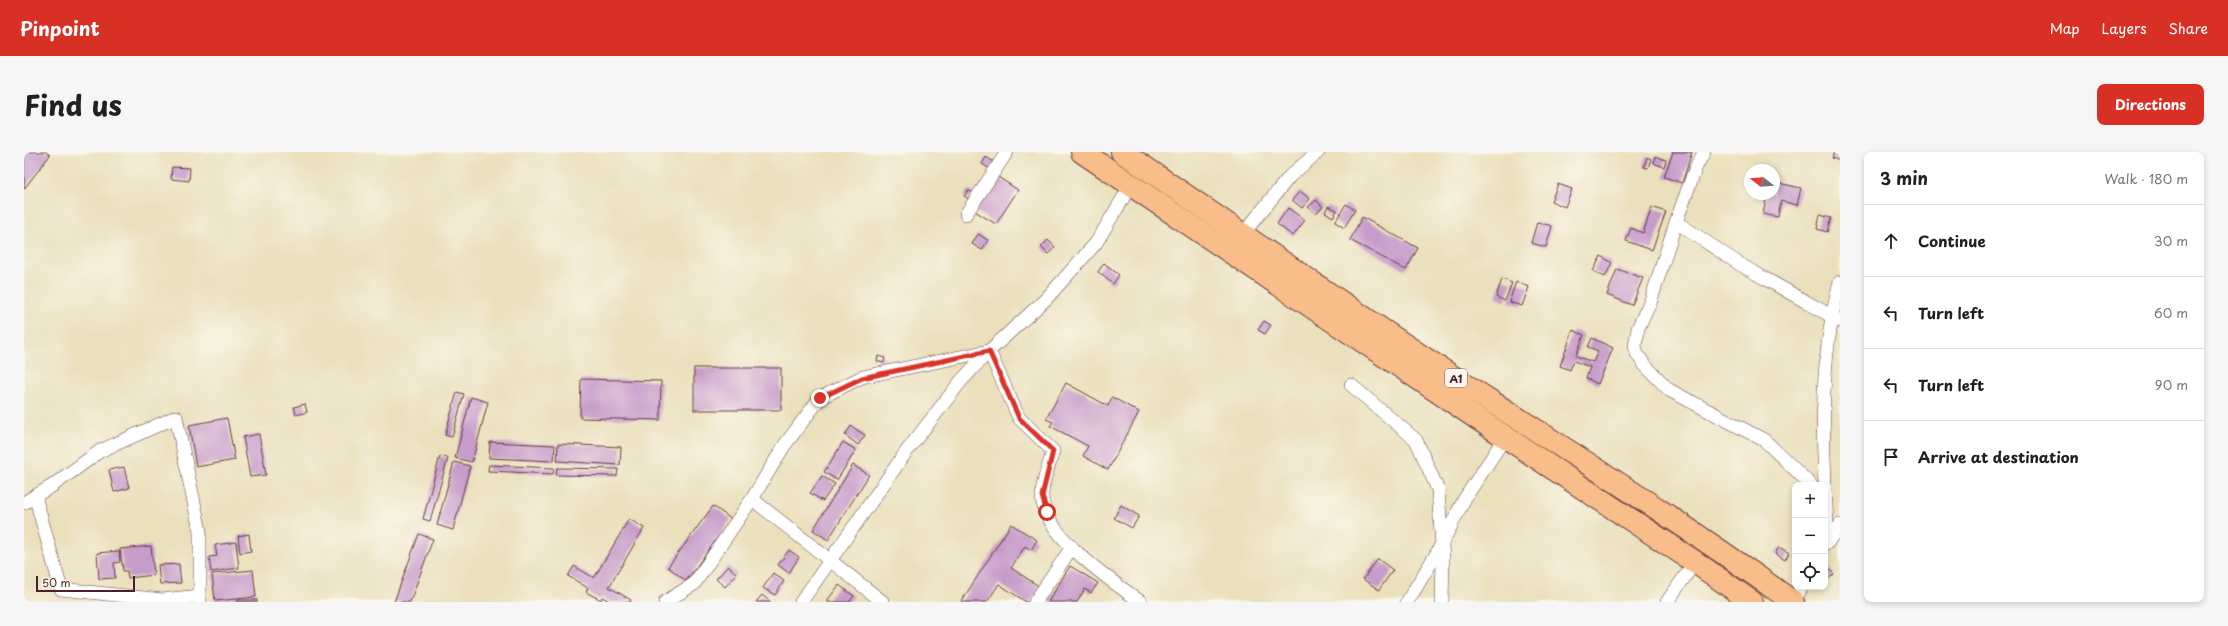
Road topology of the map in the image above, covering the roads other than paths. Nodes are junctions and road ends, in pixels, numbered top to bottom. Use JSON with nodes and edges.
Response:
{"nodes":[{"id":1,"x":1007,"y":152,"type":"edge"},
{"id":2,"x":1082,"y":152,"type":"edge"},
{"id":3,"x":1122,"y":152,"type":"edge"},
{"id":4,"x":1318,"y":152,"type":"edge"},
{"id":5,"x":1704,"y":152,"type":"edge"},
{"id":6,"x":1131,"y":185,"type":"junction"},
{"id":7,"x":966,"y":214,"type":"dead end"},
{"id":8,"x":1676,"y":222,"type":"junction"},
{"id":9,"x":1243,"y":234,"type":"junction"},
{"id":10,"x":1840,"y":282,"type":"edge"},
{"id":11,"x":1835,"y":319,"type":"edge"},
{"id":12,"x":989,"y":351,"type":"junction"},
{"id":13,"x":1351,"y":385,"type":"dead end"},
{"id":14,"x":1506,"y":436,"type":"junction"},
{"id":15,"x":1808,"y":482,"type":"edge"},
{"id":16,"x":1825,"y":482,"type":"edge"},
{"id":17,"x":35,"y":496,"type":"junction"},
{"id":18,"x":752,"y":499,"type":"junction"},
{"id":19,"x":24,"y":503,"type":"edge"},
{"id":20,"x":1840,"y":525,"type":"edge"},
{"id":21,"x":1442,"y":542,"type":"junction"},
{"id":22,"x":1828,"y":543,"type":"edge"},
{"id":23,"x":1072,"y":547,"type":"junction"},
{"id":24,"x":830,"y":562,"type":"junction"},
{"id":25,"x":1695,"y":562,"type":"junction"},
{"id":26,"x":1800,"y":590,"type":"edge"},
{"id":27,"x":1124,"y":597,"type":"edge"},
{"id":28,"x":200,"y":599,"type":"edge"},
{"id":29,"x":665,"y":602,"type":"edge"},
{"id":30,"x":801,"y":602,"type":"edge"},
{"id":31,"x":883,"y":602,"type":"edge"},
{"id":32,"x":1035,"y":602,"type":"edge"},
{"id":33,"x":1141,"y":602,"type":"edge"},
{"id":34,"x":1407,"y":602,"type":"edge"},
{"id":35,"x":1442,"y":602,"type":"edge"},
{"id":36,"x":1667,"y":602,"type":"edge"},
{"id":37,"x":1752,"y":602,"type":"edge"},
{"id":38,"x":1793,"y":602,"type":"edge"}],
"edges":[{"from":1,"to":7,"type":"street"},
{"from":2,"to":6,"type":"highway","number":"A1"},
{"from":3,"to":9,"type":"highway","number":"A1"},
{"from":4,"to":9,"type":"street"},
{"from":5,"to":8,"type":"street"},
{"from":6,"to":12,"type":"street"},
{"from":6,"to":14,"type":"highway","number":"A1"},
{"from":8,"to":11,"type":"street"},
{"from":8,"to":15,"type":"street"},
{"from":9,"to":38,"type":"highway","number":"A1"},
{"from":10,"to":11,"type":"street"},
{"from":11,"to":16,"type":"street"},
{"from":12,"to":18,"type":"street"},
{"from":12,"to":23,"type":"street"},
{"from":12,"to":24,"type":"street"},
{"from":13,"to":21,"type":"street"},
{"from":14,"to":21,"type":"street"},
{"from":14,"to":25,"type":"highway","number":"A1"},
{"from":17,"to":19,"type":"street"},
{"from":17,"to":28,"type":"street"},
{"from":17,"to":28,"type":"street"},
{"from":18,"to":24,"type":"street"},
{"from":18,"to":29,"type":"street"},
{"from":20,"to":22,"type":"street"},
{"from":21,"to":34,"type":"street"},
{"from":21,"to":35,"type":"street"},
{"from":23,"to":27,"type":"street"},
{"from":23,"to":32,"type":"street"},
{"from":24,"to":30,"type":"street"},
{"from":24,"to":31,"type":"street"},
{"from":25,"to":36,"type":"street"},
{"from":25,"to":37,"type":"highway","number":"A1"},
{"from":26,"to":38,"type":"street"},
{"from":27,"to":33,"type":"street"}]}
